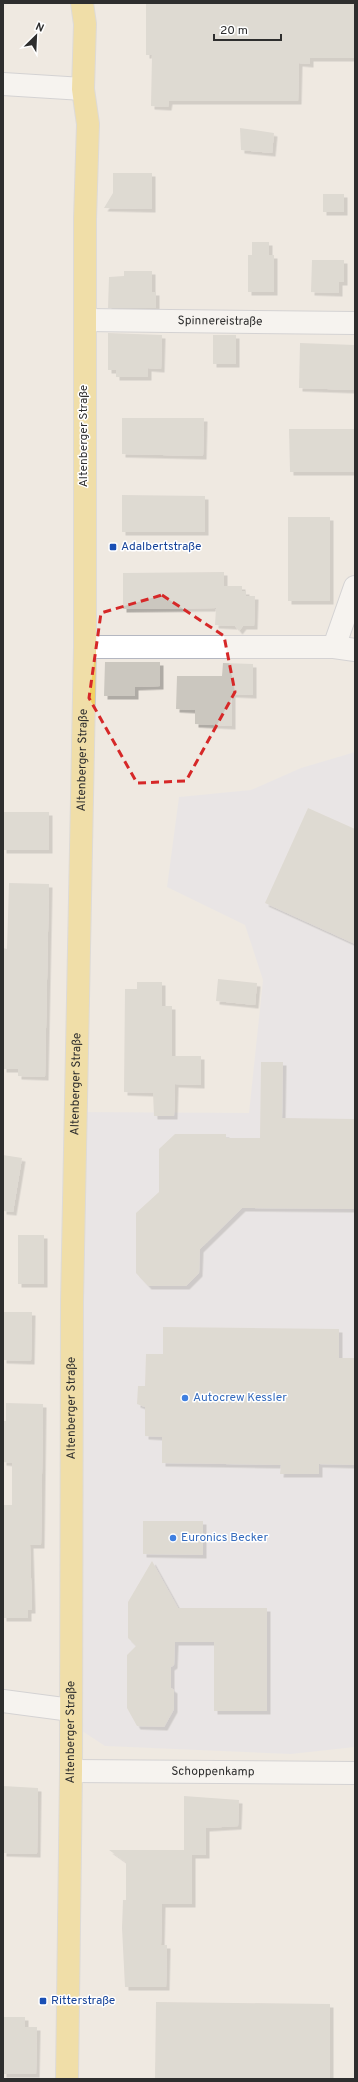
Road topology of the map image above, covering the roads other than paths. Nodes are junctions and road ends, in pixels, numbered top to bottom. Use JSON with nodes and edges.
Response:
{"nodes":[{"id":1,"x":82,"y":3,"type":"edge"},
{"id":2,"x":3,"y":84,"type":"edge"},
{"id":3,"x":83,"y":89,"type":"junction"},
{"id":4,"x":85,"y":320,"type":"junction"},
{"id":5,"x":355,"y":324,"type":"edge"},
{"id":6,"x":355,"y":586,"type":"edge"},
{"id":7,"x":85,"y":647,"type":"junction"},
{"id":8,"x":334,"y":647,"type":"junction"},
{"id":9,"x":355,"y":650,"type":"edge"},
{"id":10,"x":3,"y":1701,"type":"edge"},
{"id":11,"x":71,"y":1710,"type":"junction"},
{"id":12,"x":71,"y":1771,"type":"junction"},
{"id":13,"x":355,"y":1773,"type":"edge"},
{"id":14,"x":67,"y":2079,"type":"edge"}],
"edges":[{"from":1,"to":3,"type":"main road","name":"Altenberger Straße"},
{"from":2,"to":3,"type":"street"},
{"from":3,"to":4,"type":"main road","name":"Altenberger Straße"},
{"from":4,"to":5,"type":"street","name":"Spinnereistraße"},
{"from":4,"to":7,"type":"main road","name":"Altenberger Straße"},
{"from":6,"to":8,"type":"street"},
{"from":7,"to":8,"type":"street"},
{"from":7,"to":11,"type":"main road","name":"Altenberger Straße"},
{"from":8,"to":9,"type":"street"},
{"from":10,"to":11,"type":"street"},
{"from":11,"to":12,"type":"main road","name":"Altenberger Straße"},
{"from":12,"to":13,"type":"street","name":"Schoppenkamp"},
{"from":12,"to":14,"type":"main road","name":"Altenberger Straße"}]}
